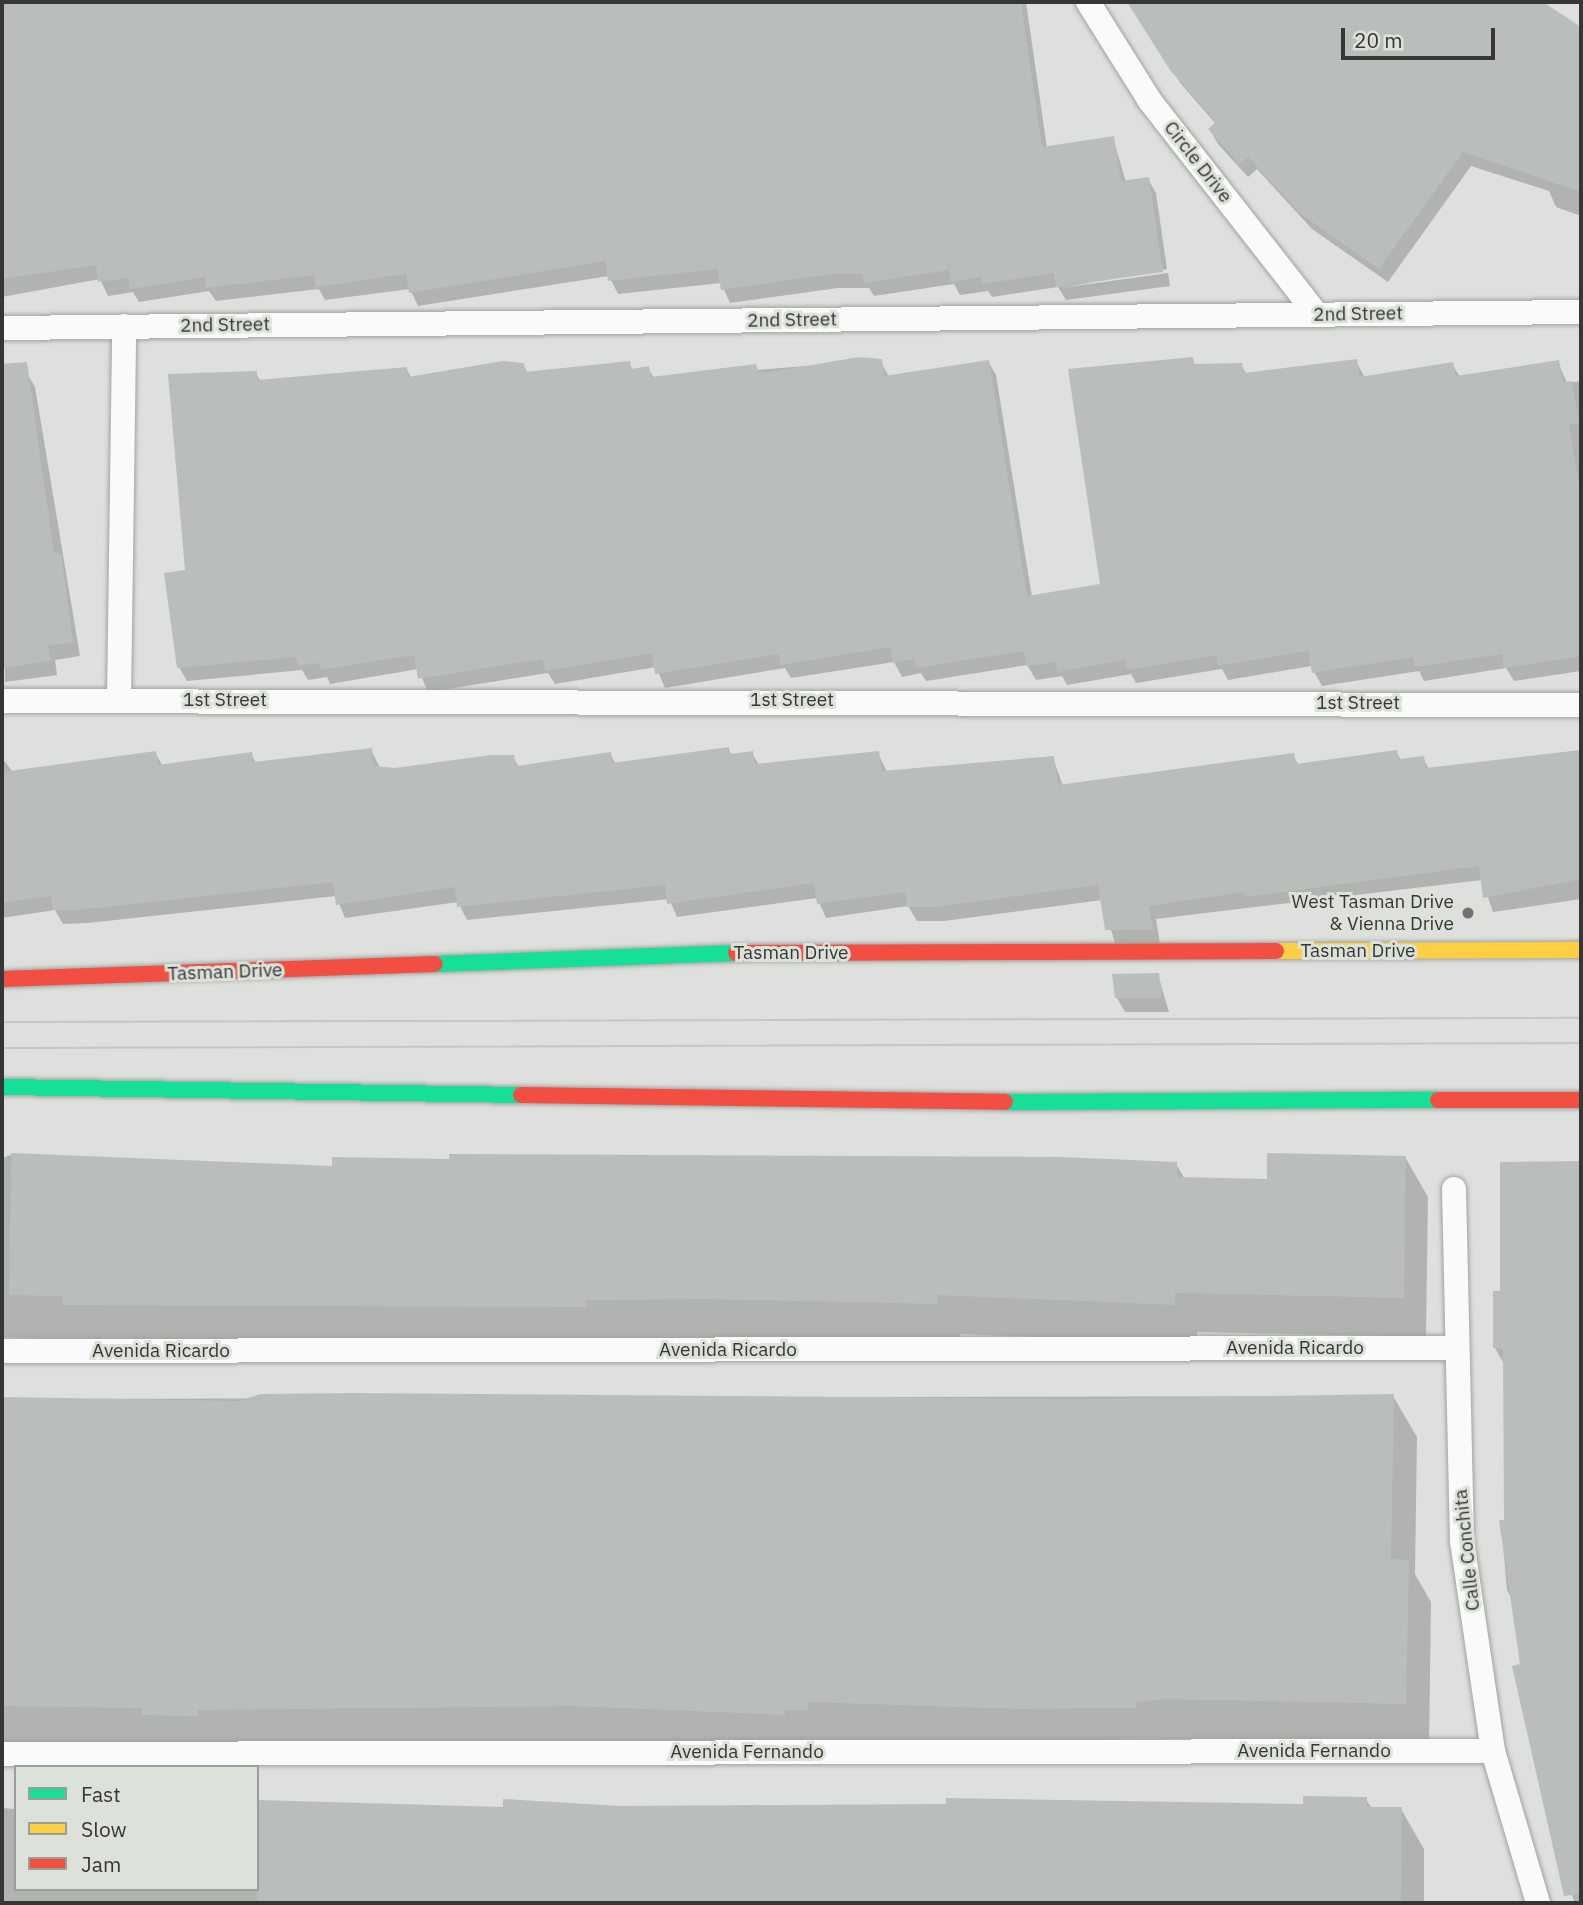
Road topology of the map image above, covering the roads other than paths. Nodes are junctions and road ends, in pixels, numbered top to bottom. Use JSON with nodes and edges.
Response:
{"nodes":[{"id":1,"x":1088,"y":2,"type":"edge"},
{"id":2,"x":1581,"y":312,"type":"edge"},
{"id":3,"x":1317,"y":315,"type":"junction"},
{"id":4,"x":124,"y":326,"type":"junction"},
{"id":5,"x":2,"y":328,"type":"edge"},
{"id":6,"x":119,"y":700,"type":"junction"},
{"id":7,"x":2,"y":701,"type":"edge"},
{"id":8,"x":1581,"y":705,"type":"edge"},
{"id":9,"x":1581,"y":950,"type":"edge"},
{"id":10,"x":2,"y":979,"type":"edge"},
{"id":11,"x":2,"y":1087,"type":"edge"},
{"id":12,"x":1581,"y":1100,"type":"edge"},
{"id":13,"x":1454,"y":1189,"type":"dead end"},
{"id":14,"x":1454,"y":1348,"type":"junction"},
{"id":15,"x":2,"y":1351,"type":"edge"},
{"id":16,"x":1493,"y":1751,"type":"junction"},
{"id":17,"x":2,"y":1754,"type":"edge"},
{"id":18,"x":1538,"y":1903,"type":"edge"}],
"edges":[{"from":1,"to":3,"type":"lane","name":"Circle Drive"},
{"from":2,"to":3,"type":"lane","name":"2nd Street"},
{"from":3,"to":4,"type":"lane","name":"2nd Street"},
{"from":4,"to":5,"type":"lane","name":"2nd Street"},
{"from":4,"to":6,"type":"lane"},
{"from":6,"to":7,"type":"lane","name":"1st Street"},
{"from":6,"to":8,"type":"lane","name":"1st Street"},
{"from":9,"to":10,"type":"street","name":"Tasman Drive"},
{"from":11,"to":12,"type":"street"},
{"from":13,"to":14,"type":"lane","name":"Calle Conchita"},
{"from":14,"to":15,"type":"lane","name":"Avenida Ricardo"},
{"from":14,"to":16,"type":"lane","name":"Calle Conchita"},
{"from":16,"to":17,"type":"lane","name":"Avenida Fernando"},
{"from":16,"to":18,"type":"lane","name":"Calle Conchita"}]}
